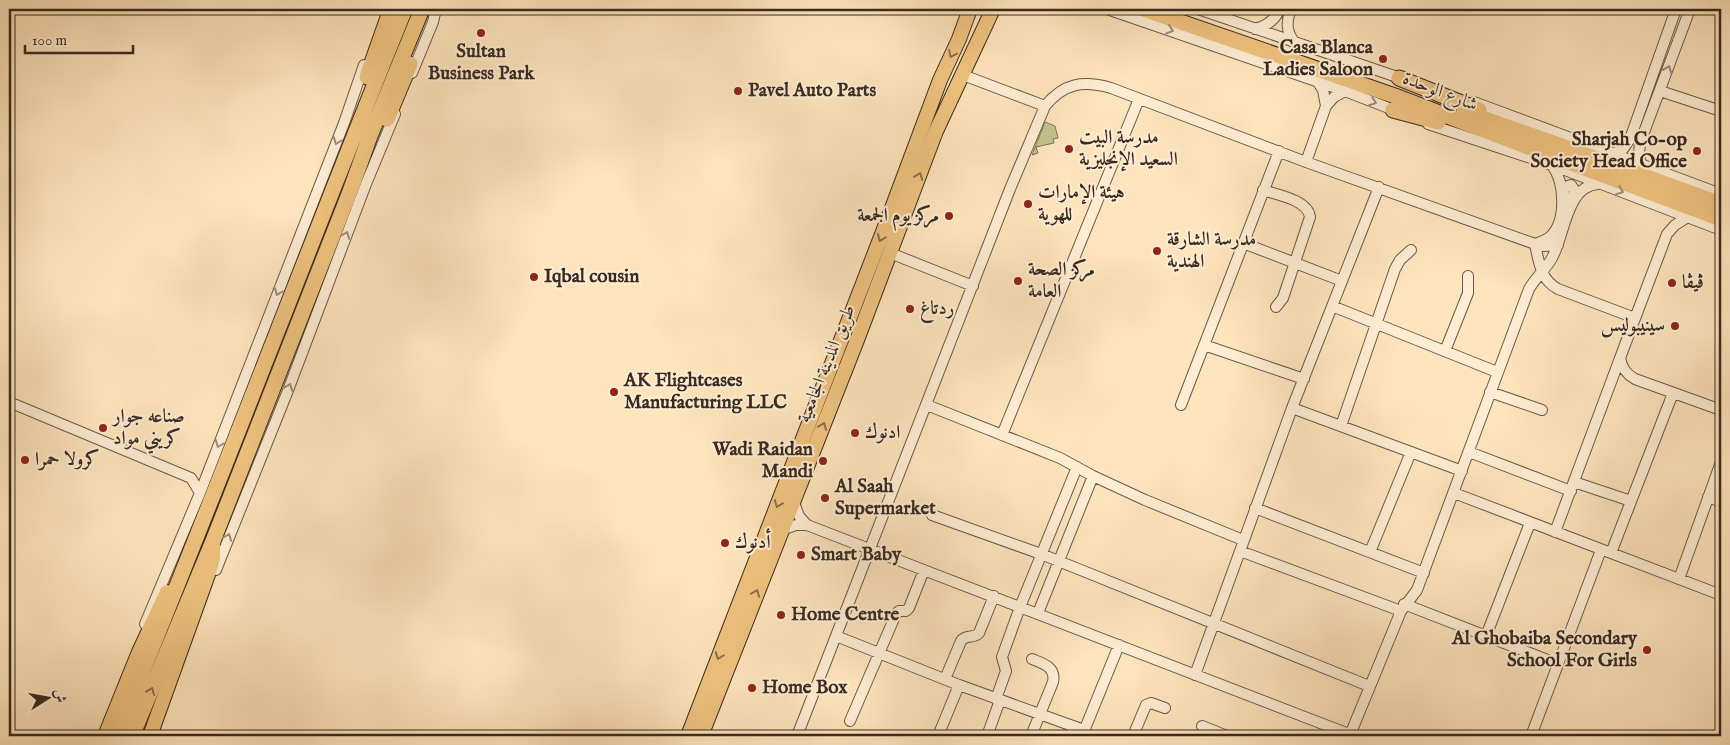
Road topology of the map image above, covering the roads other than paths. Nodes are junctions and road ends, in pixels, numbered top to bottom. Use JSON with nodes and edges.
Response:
{"nodes":[{"id":1,"x":391,"y":9,"type":"edge"},
{"id":2,"x":406,"y":9,"type":"edge"},
{"id":3,"x":422,"y":9,"type":"edge"},
{"id":4,"x":434,"y":9,"type":"edge"},
{"id":5,"x":970,"y":9,"type":"edge"},
{"id":6,"x":983,"y":9,"type":"edge"},
{"id":7,"x":993,"y":9,"type":"edge"},
{"id":8,"x":998,"y":9,"type":"edge"},
{"id":9,"x":1107,"y":9,"type":"edge"},
{"id":10,"x":1143,"y":9,"type":"edge"},
{"id":11,"x":1174,"y":9,"type":"edge"},
{"id":12,"x":1198,"y":9,"type":"edge"},
{"id":13,"x":1280,"y":9,"type":"edge"},
{"id":14,"x":1291,"y":9,"type":"edge"},
{"id":15,"x":1676,"y":9,"type":"edge"},
{"id":16,"x":1690,"y":9,"type":"edge"},
{"id":17,"x":1255,"y":29,"type":"junction"},
{"id":18,"x":984,"y":30,"type":"junction"},
{"id":19,"x":382,"y":32,"type":"junction"},
{"id":20,"x":1295,"y":42,"type":"junction"},
{"id":21,"x":963,"y":75,"type":"junction"},
{"id":22,"x":1317,"y":81,"type":"junction"},
{"id":23,"x":1660,"y":90,"type":"junction"},
{"id":24,"x":1345,"y":91,"type":"junction"},
{"id":25,"x":955,"y":92,"type":"junction"},
{"id":26,"x":1397,"y":92,"type":"junction"},
{"id":27,"x":1139,"y":99,"type":"junction"},
{"id":28,"x":1644,"y":101,"type":"junction"},
{"id":29,"x":1045,"y":106,"type":"junction"},
{"id":30,"x":1326,"y":106,"type":"junction"},
{"id":31,"x":1721,"y":111,"type":"edge"},
{"id":32,"x":1646,"y":129,"type":"junction"},
{"id":33,"x":351,"y":144,"type":"junction"},
{"id":34,"x":1279,"y":152,"type":"junction"},
{"id":35,"x":1613,"y":154,"type":"junction"},
{"id":36,"x":1306,"y":162,"type":"junction"},
{"id":37,"x":1641,"y":164,"type":"junction"},
{"id":38,"x":1552,"y":165,"type":"junction"},
{"id":39,"x":1599,"y":183,"type":"junction"},
{"id":40,"x":1378,"y":187,"type":"junction"},
{"id":41,"x":1690,"y":187,"type":"junction"},
{"id":42,"x":1263,"y":190,"type":"junction"},
{"id":43,"x":349,"y":194,"type":"junction"},
{"id":44,"x":1721,"y":194,"type":"edge"},
{"id":45,"x":1562,"y":199,"type":"junction"},
{"id":46,"x":1721,"y":204,"type":"edge"},
{"id":47,"x":1570,"y":207,"type":"junction"},
{"id":48,"x":1662,"y":207,"type":"junction"},
{"id":49,"x":1688,"y":217,"type":"junction"},
{"id":50,"x":1721,"y":219,"type":"edge"},
{"id":51,"x":1721,"y":230,"type":"edge"},
{"id":52,"x":1668,"y":234,"type":"junction"},
{"id":53,"x":1243,"y":242,"type":"junction"},
{"id":54,"x":1535,"y":244,"type":"junction"},
{"id":55,"x":1558,"y":245,"type":"junction"},
{"id":56,"x":1411,"y":250,"type":"dead end"},
{"id":57,"x":890,"y":252,"type":"junction"},
{"id":58,"x":1296,"y":263,"type":"junction"},
{"id":59,"x":1541,"y":272,"type":"junction"},
{"id":60,"x":1468,"y":276,"type":"dead end"},
{"id":61,"x":1342,"y":282,"type":"junction"},
{"id":62,"x":973,"y":286,"type":"junction"},
{"id":63,"x":1332,"y":306,"type":"junction"},
{"id":64,"x":1276,"y":307,"type":"dead end"},
{"id":65,"x":1635,"y":318,"type":"junction"},
{"id":66,"x":1376,"y":324,"type":"junction"},
{"id":67,"x":1204,"y":345,"type":"junction"},
{"id":68,"x":1445,"y":351,"type":"junction"},
{"id":69,"x":1620,"y":358,"type":"junction"},
{"id":70,"x":1497,"y":372,"type":"junction"},
{"id":71,"x":1304,"y":379,"type":"junction"},
{"id":72,"x":1490,"y":392,"type":"junction"},
{"id":73,"x":1673,"y":393,"type":"junction"},
{"id":74,"x":9,"y":402,"type":"edge"},
{"id":75,"x":927,"y":405,"type":"junction"},
{"id":76,"x":1181,"y":405,"type":"dead end"},
{"id":77,"x":1292,"y":408,"type":"junction"},
{"id":78,"x":1542,"y":410,"type":"dead end"},
{"id":79,"x":1721,"y":410,"type":"edge"},
{"id":80,"x":1341,"y":426,"type":"junction"},
{"id":81,"x":1002,"y":435,"type":"junction"},
{"id":82,"x":1411,"y":452,"type":"junction"},
{"id":83,"x":1469,"y":452,"type":"junction"},
{"id":84,"x":1721,"y":462,"type":"edge"},
{"id":85,"x":1077,"y":467,"type":"junction"},
{"id":86,"x":209,"y":471,"type":"junction"},
{"id":87,"x":1462,"y":471,"type":"junction"},
{"id":88,"x":1093,"y":476,"type":"junction"},
{"id":89,"x":190,"y":478,"type":"junction"},
{"id":90,"x":1573,"y":486,"type":"junction"},
{"id":91,"x":1454,"y":493,"type":"junction"},
{"id":92,"x":200,"y":494,"type":"junction"},
{"id":93,"x":1708,"y":497,"type":"junction"},
{"id":94,"x":793,"y":499,"type":"junction"},
{"id":95,"x":1631,"y":501,"type":"junction"},
{"id":96,"x":1721,"y":502,"type":"edge"},
{"id":97,"x":1255,"y":508,"type":"junction"},
{"id":98,"x":932,"y":515,"type":"dead end"},
{"id":99,"x":1530,"y":522,"type":"junction"},
{"id":100,"x":807,"y":525,"type":"junction"},
{"id":101,"x":781,"y":530,"type":"junction"},
{"id":102,"x":1556,"y":532,"type":"junction"},
{"id":103,"x":1243,"y":540,"type":"junction"},
{"id":104,"x":212,"y":541,"type":"junction"},
{"id":105,"x":196,"y":542,"type":"junction"},
{"id":106,"x":870,"y":550,"type":"junction"},
{"id":107,"x":1601,"y":550,"type":"junction"},
{"id":108,"x":1240,"y":551,"type":"junction"},
{"id":109,"x":1370,"y":552,"type":"junction"},
{"id":110,"x":1041,"y":554,"type":"junction"},
{"id":111,"x":1611,"y":554,"type":"junction"},
{"id":112,"x":1058,"y":561,"type":"junction"},
{"id":113,"x":924,"y":570,"type":"junction"},
{"id":114,"x":1424,"y":573,"type":"junction"},
{"id":115,"x":1679,"y":579,"type":"junction"},
{"id":116,"x":1721,"y":595,"type":"edge"},
{"id":117,"x":994,"y":596,"type":"junction"},
{"id":118,"x":1020,"y":607,"type":"junction"},
{"id":119,"x":1402,"y":608,"type":"junction"},
{"id":120,"x":1038,"y":613,"type":"junction"},
{"id":121,"x":1214,"y":623,"type":"junction"},
{"id":122,"x":836,"y":636,"type":"junction"},
{"id":123,"x":1486,"y":636,"type":"junction"},
{"id":124,"x":1119,"y":645,"type":"junction"},
{"id":125,"x":139,"y":652,"type":"junction"},
{"id":126,"x":879,"y":653,"type":"junction"},
{"id":127,"x":1032,"y":659,"type":"dead end"},
{"id":128,"x":1558,"y":664,"type":"junction"},
{"id":129,"x":1195,"y":675,"type":"junction"},
{"id":130,"x":945,"y":679,"type":"junction"},
{"id":131,"x":171,"y":680,"type":"junction"},
{"id":132,"x":959,"y":685,"type":"junction"},
{"id":133,"x":1369,"y":686,"type":"junction"},
{"id":134,"x":998,"y":699,"type":"junction"},
{"id":135,"x":1165,"y":708,"type":"dead end"},
{"id":136,"x":1040,"y":715,"type":"junction"},
{"id":137,"x":850,"y":721,"type":"dead end"},
{"id":138,"x":1202,"y":726,"type":"dead end"},
{"id":139,"x":1083,"y":733,"type":"edge"},
{"id":140,"x":1216,"y":734,"type":"edge"},
{"id":141,"x":105,"y":736,"type":"edge"},
{"id":142,"x":116,"y":736,"type":"edge"},
{"id":143,"x":132,"y":736,"type":"edge"},
{"id":144,"x":150,"y":736,"type":"edge"},
{"id":145,"x":688,"y":736,"type":"edge"},
{"id":146,"x":701,"y":736,"type":"edge"},
{"id":147,"x":798,"y":736,"type":"edge"},
{"id":148,"x":938,"y":736,"type":"edge"},
{"id":149,"x":986,"y":736,"type":"edge"},
{"id":150,"x":1031,"y":736,"type":"edge"},
{"id":151,"x":1133,"y":736,"type":"edge"},
{"id":152,"x":1227,"y":736,"type":"edge"},
{"id":153,"x":1352,"y":736,"type":"edge"},
{"id":154,"x":1531,"y":736,"type":"edge"}],
"edges":[{"from":1,"to":19,"type":"highway"},
{"from":2,"to":33,"type":"highway"},
{"from":3,"to":43,"type":"highway"},
{"from":4,"to":43,"type":"highway"},
{"from":131,"to":4,"type":"street","one_way":true},
{"from":5,"to":145,"type":"main road","name":"طريق المدينة الجامعية","one_way":true},
{"from":6,"to":25,"type":"main road"},
{"from":7,"to":18,"type":"main road","name":"طريق المدينة الجامعية"},
{"from":8,"to":18,"type":"main road"},
{"from":9,"to":22,"type":"street","one_way":true},
{"from":10,"to":26,"type":"highway","name":"شارع الوحدة"},
{"from":11,"to":26,"type":"highway","name":"شارع الوحدة"},
{"from":12,"to":17,"type":"street"},
{"from":13,"to":17,"type":"street"},
{"from":14,"to":20,"type":"street"},
{"from":15,"to":28,"type":"street"},
{"from":23,"to":16,"type":"street","one_way":true},
{"from":17,"to":20,"type":"street"},
{"from":18,"to":21,"type":"main road","name":"طريق المدينة الجامعية"},
{"from":19,"to":33,"type":"highway"},
{"from":19,"to":86,"type":"street","one_way":true},
{"from":20,"to":26,"type":"street"},
{"from":21,"to":25,"type":"main road","name":"طريق المدينة الجامعية"},
{"from":21,"to":29,"type":"street"},
{"from":22,"to":24,"type":"street"},
{"from":22,"to":30,"type":"street"},
{"from":23,"to":31,"type":"street"},
{"from":23,"to":32,"type":"street"},
{"from":24,"to":26,"type":"street","one_way":true},
{"from":24,"to":30,"type":"street"},
{"from":57,"to":25,"type":"main road","name":"طريق المدينة الجامعية","one_way":true},
{"from":26,"to":35,"type":"street"},
{"from":26,"to":38,"type":"street"},
{"from":26,"to":41,"type":"highway","name":"شارع الوحدة"},
{"from":26,"to":50,"type":"highway","name":"شارع الوحدة"},
{"from":27,"to":29,"type":"street"},
{"from":27,"to":34,"type":"street"},
{"from":27,"to":81,"type":"street"},
{"from":28,"to":32,"type":"street"},
{"from":28,"to":35,"type":"street"},
{"from":29,"to":62,"type":"street"},
{"from":30,"to":36,"type":"street"},
{"from":32,"to":37,"type":"street"},
{"from":33,"to":105,"type":"highway"},
{"from":34,"to":36,"type":"street"},
{"from":34,"to":42,"type":"street"},
{"from":35,"to":37,"type":"street"},
{"from":36,"to":40,"type":"street"},
{"from":37,"to":41,"type":"street"},
{"from":38,"to":39,"type":"street"},
{"from":38,"to":45,"type":"street"},
{"from":39,"to":47,"type":"street"},
{"from":39,"to":48,"type":"street","one_way":true},
{"from":40,"to":54,"type":"street"},
{"from":40,"to":61,"type":"street"},
{"from":41,"to":44,"type":"street"},
{"from":41,"to":46,"type":"highway","name":"شارع الوحدة"},
{"from":42,"to":53,"type":"street"},
{"from":42,"to":58,"type":"street"},
{"from":43,"to":104,"type":"highway"},
{"from":45,"to":47,"type":"street"},
{"from":45,"to":54,"type":"street"},
{"from":47,"to":55,"type":"street"},
{"from":48,"to":49,"type":"street"},
{"from":48,"to":52,"type":"street"},
{"from":49,"to":51,"type":"street"},
{"from":49,"to":52,"type":"street"},
{"from":52,"to":65,"type":"street"},
{"from":53,"to":58,"type":"street"},
{"from":53,"to":67,"type":"street"},
{"from":54,"to":55,"type":"street"},
{"from":54,"to":59,"type":"street"},
{"from":55,"to":59,"type":"street"},
{"from":56,"to":66,"type":"street"},
{"from":57,"to":62,"type":"street"},
{"from":94,"to":57,"type":"main road","name":"طريق المدينة الجامعية","one_way":true},
{"from":58,"to":61,"type":"street"},
{"from":58,"to":64,"type":"street"},
{"from":59,"to":65,"type":"street"},
{"from":59,"to":70,"type":"street"},
{"from":60,"to":68,"type":"street"},
{"from":61,"to":63,"type":"street"},
{"from":62,"to":75,"type":"street"},
{"from":63,"to":66,"type":"street"},
{"from":63,"to":71,"type":"street"},
{"from":65,"to":69,"type":"street"},
{"from":66,"to":68,"type":"street"},
{"from":66,"to":80,"type":"street"},
{"from":67,"to":71,"type":"street"},
{"from":67,"to":76,"type":"street"},
{"from":68,"to":70,"type":"street"},
{"from":69,"to":73,"type":"street"},
{"from":69,"to":90,"type":"street"},
{"from":70,"to":72,"type":"street"},
{"from":71,"to":77,"type":"street"},
{"from":72,"to":78,"type":"street"},
{"from":72,"to":83,"type":"street"},
{"from":73,"to":79,"type":"street"},
{"from":73,"to":95,"type":"street"},
{"from":74,"to":89,"type":"street"},
{"from":75,"to":81,"type":"street"},
{"from":75,"to":106,"type":"street"},
{"from":77,"to":80,"type":"street"},
{"from":77,"to":97,"type":"street"},
{"from":80,"to":82,"type":"street"},
{"from":81,"to":85,"type":"street"},
{"from":82,"to":87,"type":"street"},
{"from":82,"to":109,"type":"street"},
{"from":83,"to":87,"type":"street"},
{"from":83,"to":90,"type":"street"},
{"from":84,"to":93,"type":"street"},
{"from":85,"to":88,"type":"street"},
{"from":85,"to":110,"type":"street"},
{"from":86,"to":89,"type":"street"},
{"from":86,"to":92,"type":"street"},
{"from":87,"to":91,"type":"street"},
{"from":88,"to":103,"type":"street"},
{"from":88,"to":112,"type":"street"},
{"from":89,"to":92,"type":"street"},
{"from":90,"to":95,"type":"street"},
{"from":90,"to":102,"type":"street"},
{"from":91,"to":99,"type":"street"},
{"from":91,"to":114,"type":"street"},
{"from":92,"to":125,"type":"street"},
{"from":93,"to":96,"type":"street"},
{"from":93,"to":115,"type":"street"},
{"from":94,"to":100,"type":"street"},
{"from":94,"to":101,"type":"main road","name":"طريق المدينة الجامعية"},
{"from":95,"to":111,"type":"street"},
{"from":97,"to":103,"type":"street"},
{"from":97,"to":109,"type":"street"},
{"from":98,"to":110,"type":"street"},
{"from":99,"to":102,"type":"street"},
{"from":99,"to":123,"type":"street"},
{"from":100,"to":101,"type":"street"},
{"from":100,"to":106,"type":"street"},
{"from":146,"to":101,"type":"main road","name":"طريق المدينة الجامعية","one_way":true},
{"from":102,"to":107,"type":"street"},
{"from":103,"to":108,"type":"street"},
{"from":104,"to":131,"type":"main road"},
{"from":143,"to":104,"type":"highway","one_way":true},
{"from":105,"to":125,"type":"main road"},
{"from":105,"to":142,"type":"highway"},
{"from":106,"to":113,"type":"street"},
{"from":106,"to":122,"type":"street"},
{"from":107,"to":111,"type":"street"},
{"from":107,"to":128,"type":"street"},
{"from":108,"to":119,"type":"street"},
{"from":108,"to":121,"type":"street"},
{"from":109,"to":114,"type":"street"},
{"from":110,"to":112,"type":"street"},
{"from":110,"to":118,"type":"street"},
{"from":111,"to":115,"type":"street"},
{"from":112,"to":120,"type":"street"},
{"from":112,"to":121,"type":"street"},
{"from":113,"to":117,"type":"street"},
{"from":113,"to":126,"type":"street"},
{"from":114,"to":119,"type":"street"},
{"from":115,"to":116,"type":"street"},
{"from":117,"to":118,"type":"street"},
{"from":117,"to":130,"type":"street"},
{"from":118,"to":120,"type":"street"},
{"from":118,"to":134,"type":"street"},
{"from":119,"to":123,"type":"street"},
{"from":119,"to":133,"type":"street"},
{"from":120,"to":124,"type":"street"},
{"from":121,"to":129,"type":"street"},
{"from":121,"to":133,"type":"street"},
{"from":122,"to":126,"type":"street"},
{"from":122,"to":147,"type":"street"},
{"from":123,"to":128,"type":"street"},
{"from":124,"to":129,"type":"street"},
{"from":124,"to":139,"type":"street"},
{"from":125,"to":141,"type":"main road"},
{"from":126,"to":130,"type":"street"},
{"from":126,"to":137,"type":"street"},
{"from":127,"to":136,"type":"street"},
{"from":128,"to":154,"type":"street"},
{"from":129,"to":153,"type":"street"},
{"from":130,"to":132,"type":"street"},
{"from":131,"to":144,"type":"main road"},
{"from":132,"to":134,"type":"street"},
{"from":132,"to":148,"type":"street"},
{"from":133,"to":153,"type":"street"},
{"from":134,"to":136,"type":"street"},
{"from":134,"to":149,"type":"street"},
{"from":135,"to":151,"type":"street"},
{"from":136,"to":139,"type":"street"},
{"from":136,"to":150,"type":"street"},
{"from":138,"to":140,"type":"street"},
{"from":140,"to":152,"type":"street"}]}
